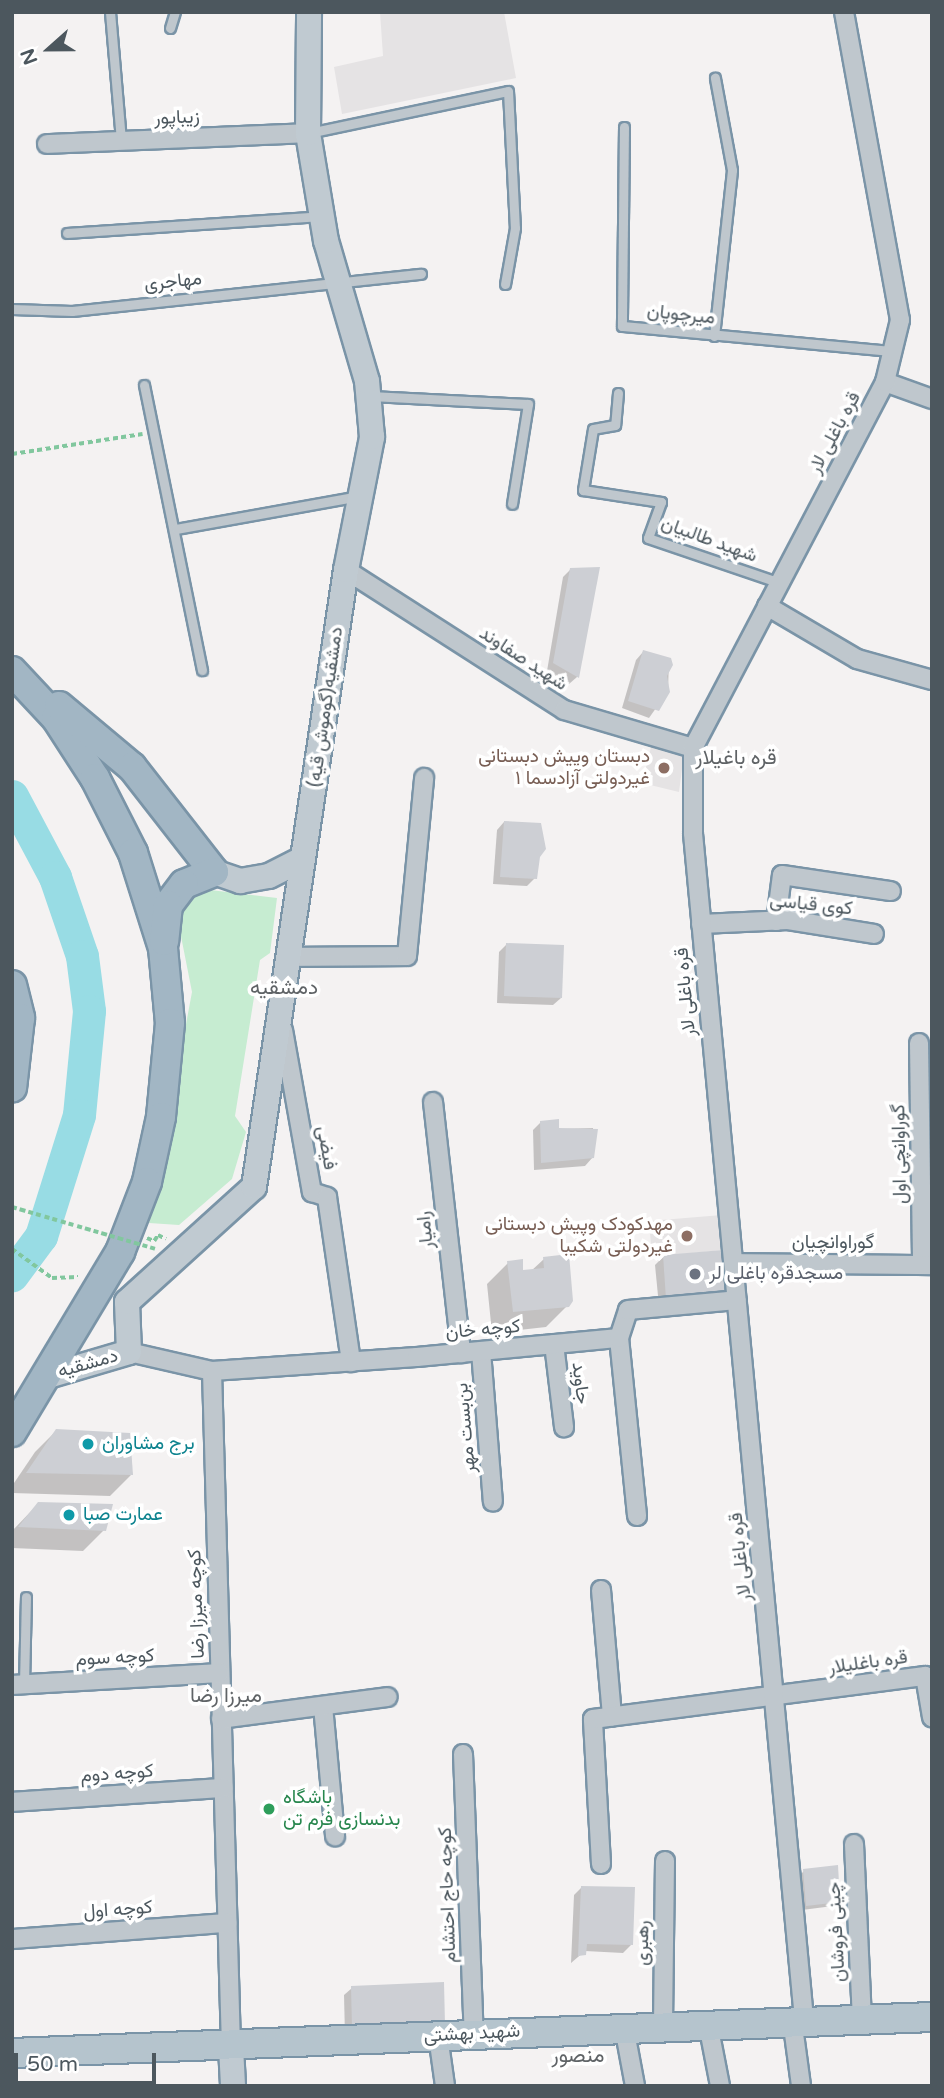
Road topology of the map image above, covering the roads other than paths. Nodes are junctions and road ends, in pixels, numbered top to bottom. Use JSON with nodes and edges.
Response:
{"nodes":[{"id":1,"x":110,"y":12,"type":"edge"},
{"id":2,"x":175,"y":12,"type":"edge"},
{"id":3,"x":309,"y":12,"type":"edge"},
{"id":4,"x":844,"y":12,"type":"edge"},
{"id":5,"x":170,"y":28,"type":"dead end"},
{"id":6,"x":715,"y":78,"type":"dead end"},
{"id":7,"x":624,"y":128,"type":"dead end"},
{"id":8,"x":308,"y":133,"type":"junction"},
{"id":9,"x":121,"y":141,"type":"junction"},
{"id":10,"x":47,"y":144,"type":"dead end"},
{"id":11,"x":322,"y":216,"type":"junction"},
{"id":12,"x":67,"y":233,"type":"dead end"},
{"id":13,"x":421,"y":274,"type":"dead end"},
{"id":14,"x":338,"y":280,"type":"junction"},
{"id":15,"x":505,"y":284,"type":"dead end"},
{"id":16,"x":12,"y":309,"type":"edge"},
{"id":17,"x":714,"y":336,"type":"junction"},
{"id":18,"x":892,"y":351,"type":"junction"},
{"id":19,"x":885,"y":382,"type":"junction"},
{"id":20,"x":144,"y":385,"type":"dead end"},
{"id":21,"x":618,"y":393,"type":"dead end"},
{"id":22,"x":368,"y":396,"type":"junction"},
{"id":23,"x":932,"y":399,"type":"edge"},
{"id":24,"x":361,"y":495,"type":"junction"},
{"id":25,"x":512,"y":504,"type":"dead end"},
{"id":26,"x":176,"y":529,"type":"junction"},
{"id":27,"x":346,"y":570,"type":"junction"},
{"id":28,"x":780,"y":583,"type":"junction"},
{"id":29,"x":768,"y":606,"type":"junction"},
{"id":30,"x":12,"y":669,"type":"edge"},
{"id":31,"x":202,"y":670,"type":"dead end"},
{"id":32,"x":932,"y":680,"type":"edge"},
{"id":33,"x":693,"y":748,"type":"junction"},
{"id":34,"x":424,"y":779,"type":"dead end"},
{"id":35,"x":303,"y":859,"type":"junction"},
{"id":36,"x":214,"y":872,"type":"junction"},
{"id":37,"x":891,"y":891,"type":"dead end"},
{"id":38,"x":776,"y":920,"type":"junction"},
{"id":39,"x":701,"y":924,"type":"junction"},
{"id":40,"x":874,"y":934,"type":"dead end"},
{"id":41,"x":163,"y":948,"type":"junction"},
{"id":42,"x":288,"y":957,"type":"junction"},
{"id":43,"x":12,"y":985,"type":"edge"},
{"id":44,"x":280,"y":1015,"type":"junction"},
{"id":45,"x":919,"y":1043,"type":"dead end"},
{"id":46,"x":12,"y":1088,"type":"edge"},
{"id":47,"x":433,"y":1102,"type":"dead end"},
{"id":48,"x":734,"y":1263,"type":"junction"},
{"id":49,"x":927,"y":1265,"type":"edge"},
{"id":50,"x":737,"y":1300,"type":"junction"},
{"id":51,"x":619,"y":1338,"type":"junction"},
{"id":52,"x":554,"y":1344,"type":"junction"},
{"id":53,"x":481,"y":1351,"type":"junction"},
{"id":54,"x":129,"y":1352,"type":"junction"},
{"id":55,"x":461,"y":1353,"type":"junction"},
{"id":56,"x":351,"y":1363,"type":"junction"},
{"id":57,"x":212,"y":1371,"type":"junction"},
{"id":58,"x":48,"y":1376,"type":"junction"},
{"id":59,"x":564,"y":1427,"type":"dead end"},
{"id":60,"x":12,"y":1432,"type":"edge"},
{"id":61,"x":493,"y":1502,"type":"dead end"},
{"id":62,"x":637,"y":1516,"type":"dead end"},
{"id":63,"x":601,"y":1590,"type":"dead end"},
{"id":64,"x":26,"y":1597,"type":"dead end"},
{"id":65,"x":220,"y":1673,"type":"junction"},
{"id":66,"x":18,"y":1685,"type":"edge"},
{"id":67,"x":388,"y":1697,"type":"dead end"},
{"id":68,"x":776,"y":1697,"type":"junction"},
{"id":69,"x":323,"y":1706,"type":"junction"},
{"id":70,"x":612,"y":1717,"type":"junction"},
{"id":71,"x":932,"y":1717,"type":"edge"},
{"id":72,"x":221,"y":1719,"type":"junction"},
{"id":73,"x":463,"y":1754,"type":"dead end"},
{"id":74,"x":223,"y":1788,"type":"junction"},
{"id":75,"x":12,"y":1802,"type":"edge"},
{"id":76,"x":335,"y":1836,"type":"dead end"},
{"id":77,"x":854,"y":1844,"type":"dead end"},
{"id":78,"x":665,"y":1861,"type":"dead end"},
{"id":79,"x":601,"y":1864,"type":"dead end"},
{"id":80,"x":227,"y":1923,"type":"junction"},
{"id":81,"x":12,"y":1939,"type":"edge"},
{"id":82,"x":932,"y":2017,"type":"edge"},
{"id":83,"x":862,"y":2018,"type":"junction"},
{"id":84,"x":798,"y":2019,"type":"junction"},
{"id":85,"x":708,"y":2024,"type":"junction"},
{"id":86,"x":663,"y":2025,"type":"junction"},
{"id":87,"x":624,"y":2027,"type":"junction"},
{"id":88,"x":474,"y":2034,"type":"junction"},
{"id":89,"x":438,"y":2036,"type":"junction"},
{"id":90,"x":231,"y":2047,"type":"junction"},
{"id":91,"x":12,"y":2053,"type":"edge"},
{"id":92,"x":233,"y":2086,"type":"edge"},
{"id":93,"x":445,"y":2086,"type":"edge"},
{"id":94,"x":635,"y":2086,"type":"edge"},
{"id":95,"x":720,"y":2086,"type":"edge"},
{"id":96,"x":801,"y":2086,"type":"edge"}],
"edges":[{"from":1,"to":9,"type":"lane"},
{"from":2,"to":5,"type":"lane"},
{"from":3,"to":8,"type":"main road","name":"دمشقیه(گوموش قیه)"},
{"from":4,"to":18,"type":"street","name":"قره باغلی لار"},
{"from":6,"to":17,"type":"lane"},
{"from":7,"to":17,"type":"lane","name":"میرچوپان"},
{"from":8,"to":9,"type":"street","name":"زیباپور"},
{"from":8,"to":11,"type":"main road","name":"دمشقیه(گوموش قیه)"},
{"from":8,"to":15,"type":"lane"},
{"from":9,"to":10,"type":"street","name":"زیباپور"},
{"from":11,"to":12,"type":"lane"},
{"from":11,"to":14,"type":"main road","name":"دمشقیه(گوموش قیه)"},
{"from":13,"to":14,"type":"lane","name":"مهاجری"},
{"from":14,"to":16,"type":"lane","name":"مهاجری"},
{"from":14,"to":22,"type":"main road","name":"دمشقیه(گوموش قیه)"},
{"from":17,"to":18,"type":"lane","name":"میرچوپان"},
{"from":18,"to":19,"type":"street","name":"قره باغلی لار"},
{"from":19,"to":23,"type":"street"},
{"from":19,"to":28,"type":"street","name":"قره باغلی لار"},
{"from":20,"to":26,"type":"lane"},
{"from":21,"to":28,"type":"lane","name":"شهید طالبیان"},
{"from":22,"to":24,"type":"main road","name":"دمشقیه(گوموش قیه)"},
{"from":22,"to":25,"type":"lane"},
{"from":24,"to":26,"type":"lane"},
{"from":24,"to":27,"type":"main road","name":"دمشقیه(گوموش قیه)"},
{"from":26,"to":31,"type":"lane"},
{"from":27,"to":33,"type":"street","name":"شهید صفاوند"},
{"from":27,"to":35,"type":"main road","name":"دمشقیه(گوموش قیه)"},
{"from":28,"to":29,"type":"street","name":"قره باغلی لار"},
{"from":29,"to":32,"type":"street"},
{"from":29,"to":33,"type":"street","name":"قره باغلی لار"},
{"from":30,"to":36,"type":"highway"},
{"from":30,"to":41,"type":"highway"},
{"from":33,"to":39,"type":"street","name":"قره باغلی لار"},
{"from":34,"to":42,"type":"street"},
{"from":35,"to":36,"type":"main road"},
{"from":35,"to":42,"type":"main road","name":"دمشقیه(گوموش قیه)"},
{"from":36,"to":41,"type":"highway"},
{"from":37,"to":38,"type":"street"},
{"from":38,"to":39,"type":"street","name":"کوی قیاسی"},
{"from":38,"to":40,"type":"street","name":"کوی قیاسی"},
{"from":39,"to":48,"type":"street","name":"قره باغلی لار"},
{"from":41,"to":58,"type":"highway"},
{"from":42,"to":44,"type":"main road","name":"دمشقیه(گوموش قیه)"},
{"from":43,"to":46,"type":"highway"},
{"from":44,"to":54,"type":"main road","name":"دمشقیه(گوموش قیه)"},
{"from":44,"to":56,"type":"street","name":"فیضی"},
{"from":45,"to":49,"type":"street","name":"گوراوانچی اول"},
{"from":47,"to":55,"type":"street","name":"رامیار"},
{"from":48,"to":49,"type":"street","name":"گوراوانچیان"},
{"from":48,"to":50,"type":"street","name":"قره باغلی لار"},
{"from":50,"to":51,"type":"street"},
{"from":50,"to":68,"type":"street","name":"قره باغلی لار"},
{"from":51,"to":52,"type":"street","name":"کوچه خان"},
{"from":51,"to":62,"type":"street"},
{"from":52,"to":53,"type":"street","name":"کوچه خان"},
{"from":52,"to":59,"type":"street","name":"جاوید"},
{"from":53,"to":55,"type":"street","name":"کوچه خان"},
{"from":53,"to":61,"type":"street","name":"بن‌بست مهر"},
{"from":54,"to":57,"type":"street"},
{"from":54,"to":58,"type":"main road","name":"دمشقیه"},
{"from":55,"to":56,"type":"street","name":"کوچه خان"},
{"from":56,"to":57,"type":"street","name":"کوچه خان"},
{"from":57,"to":65,"type":"street","name":"کوچه میرزا رضا"},
{"from":58,"to":60,"type":"highway"},
{"from":63,"to":70,"type":"street"},
{"from":64,"to":66,"type":"lane"},
{"from":65,"to":66,"type":"street","name":"کوچه سوم"},
{"from":65,"to":72,"type":"street","name":"کوچه میرزا رضا"},
{"from":67,"to":69,"type":"street"},
{"from":68,"to":70,"type":"street"},
{"from":68,"to":71,"type":"street","name":"قره باغلیلار"},
{"from":68,"to":84,"type":"street","name":"قره باغلی لار"},
{"from":69,"to":72,"type":"street"},
{"from":69,"to":76,"type":"street"},
{"from":70,"to":79,"type":"street"},
{"from":72,"to":74,"type":"street","name":"کوچه میرزا رضا"},
{"from":73,"to":88,"type":"street","name":"کوچه حاج احتشام"},
{"from":74,"to":75,"type":"street","name":"کوچه دوم"},
{"from":74,"to":80,"type":"street","name":"کوچه میرزا رضا"},
{"from":77,"to":83,"type":"street","name":"چینی فروشان"},
{"from":78,"to":86,"type":"street","name":"رهبری"},
{"from":80,"to":81,"type":"street","name":"کوچه اول"},
{"from":80,"to":90,"type":"street","name":"کوچه میرزا رضا"},
{"from":82,"to":83,"type":"main road","name":"شهید بهشتى"},
{"from":83,"to":84,"type":"main road","name":"شهید بهشتى"},
{"from":84,"to":85,"type":"main road","name":"شهید بهشتى"},
{"from":84,"to":96,"type":"street","name":"قره باغلی لار"},
{"from":85,"to":86,"type":"main road","name":"شهید بهشتى"},
{"from":85,"to":95,"type":"street"},
{"from":86,"to":87,"type":"main road","name":"شهید بهشتى"},
{"from":87,"to":88,"type":"main road","name":"شهید بهشتى"},
{"from":87,"to":94,"type":"street"},
{"from":88,"to":89,"type":"main road","name":"شهید بهشتى"},
{"from":89,"to":90,"type":"main road","name":"شهید بهشتى"},
{"from":89,"to":93,"type":"street"},
{"from":90,"to":91,"type":"main road","name":"شهید بهشتى"},
{"from":90,"to":92,"type":"main road"}]}
